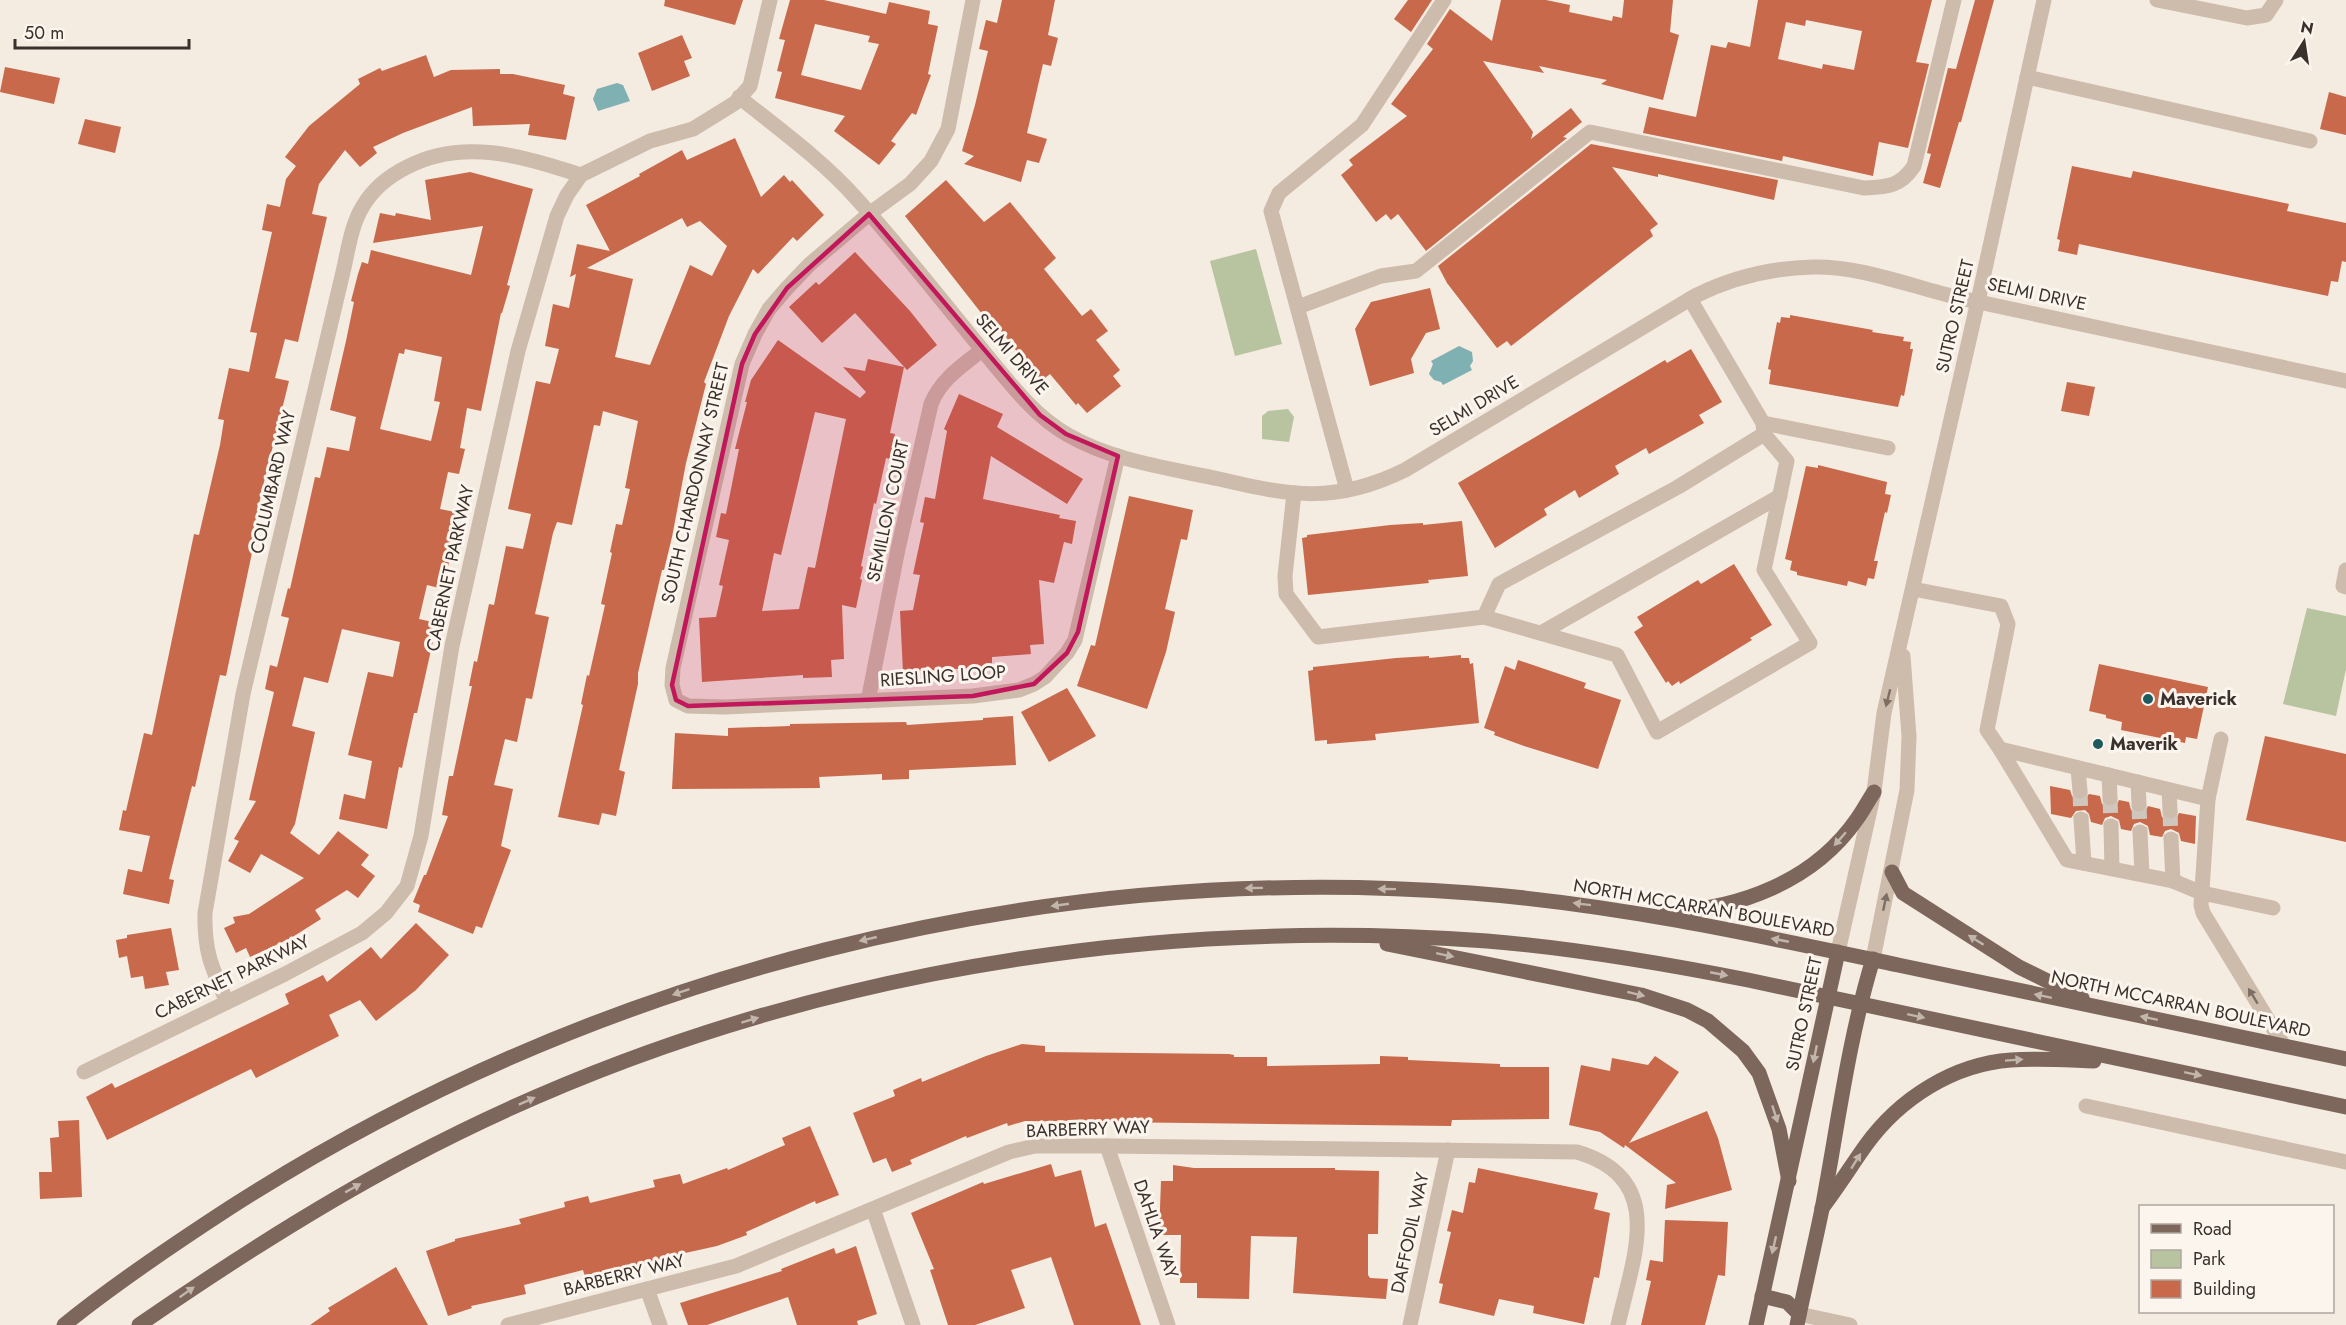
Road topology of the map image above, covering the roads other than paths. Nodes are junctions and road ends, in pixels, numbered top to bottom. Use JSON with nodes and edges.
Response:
{"nodes":[{"id":1,"x":770,"y":0,"type":"edge"},
{"id":2,"x":973,"y":0,"type":"edge"},
{"id":3,"x":1444,"y":0,"type":"edge"},
{"id":4,"x":1954,"y":0,"type":"edge"},
{"id":5,"x":2044,"y":0,"type":"edge"},
{"id":6,"x":2157,"y":0,"type":"edge"},
{"id":7,"x":2276,"y":0,"type":"edge"},
{"id":8,"x":2027,"y":77,"type":"junction"},
{"id":9,"x":740,"y":97,"type":"junction"},
{"id":10,"x":2310,"y":141,"type":"dead end"},
{"id":11,"x":581,"y":175,"type":"junction"},
{"id":12,"x":869,"y":214,"type":"junction"},
{"id":13,"x":1690,"y":299,"type":"junction"},
{"id":14,"x":1978,"y":302,"type":"junction"},
{"id":15,"x":1298,"y":307,"type":"junction"},
{"id":16,"x":982,"y":350,"type":"junction"},
{"id":17,"x":2346,"y":381,"type":"edge"},
{"id":18,"x":1763,"y":429,"type":"junction"},
{"id":19,"x":1888,"y":448,"type":"dead end"},
{"id":20,"x":1118,"y":456,"type":"junction"},
{"id":21,"x":1347,"y":490,"type":"junction"},
{"id":22,"x":1294,"y":493,"type":"junction"},
{"id":23,"x":1780,"y":496,"type":"junction"},
{"id":24,"x":2346,"y":570,"type":"edge"},
{"id":25,"x":2346,"y":587,"type":"edge"},
{"id":26,"x":1913,"y":589,"type":"junction"},
{"id":27,"x":1484,"y":617,"type":"junction"},
{"id":28,"x":1541,"y":633,"type":"junction"},
{"id":29,"x":1902,"y":641,"type":"junction"},
{"id":30,"x":676,"y":700,"type":"joint"},
{"id":31,"x":868,"y":701,"type":"junction"},
{"id":32,"x":2221,"y":739,"type":"dead end"},
{"id":33,"x":2000,"y":749,"type":"junction"},
{"id":34,"x":2078,"y":768,"type":"junction"},
{"id":35,"x":2109,"y":775,"type":"junction"},
{"id":36,"x":2138,"y":782,"type":"junction"},
{"id":37,"x":2169,"y":790,"type":"junction"},
{"id":38,"x":2079,"y":791,"type":"tunnel mouth"},
{"id":39,"x":1874,"y":792,"type":"junction"},
{"id":40,"x":2110,"y":798,"type":"tunnel mouth"},
{"id":41,"x":2208,"y":799,"type":"junction"},
{"id":42,"x":2139,"y":804,"type":"tunnel mouth"},
{"id":43,"x":2170,"y":811,"type":"tunnel mouth"},
{"id":44,"x":2081,"y":819,"type":"tunnel mouth"},
{"id":45,"x":2111,"y":826,"type":"tunnel mouth"},
{"id":46,"x":2140,"y":832,"type":"tunnel mouth"},
{"id":47,"x":2171,"y":839,"type":"tunnel mouth"},
{"id":48,"x":2084,"y":863,"type":"junction"},
{"id":49,"x":2112,"y":868,"type":"junction"},
{"id":50,"x":1892,"y":872,"type":"junction"},
{"id":51,"x":2142,"y":874,"type":"junction"},
{"id":52,"x":2173,"y":881,"type":"junction"},
{"id":53,"x":2202,"y":893,"type":"junction"},
{"id":54,"x":2274,"y":908,"type":"dead end"},
{"id":55,"x":1640,"y":912,"type":"junction"},
{"id":56,"x":1346,"y":935,"type":"junction"},
{"id":57,"x":1838,"y":952,"type":"junction"},
{"id":58,"x":1873,"y":959,"type":"junction"},
{"id":59,"x":1827,"y":997,"type":"junction"},
{"id":60,"x":227,"y":1002,"type":"junction"},
{"id":61,"x":1859,"y":1004,"type":"junction"},
{"id":62,"x":2101,"y":1008,"type":"junction"},
{"id":63,"x":2284,"y":1046,"type":"junction"},
{"id":64,"x":2346,"y":1059,"type":"edge"},
{"id":65,"x":2136,"y":1063,"type":"junction"},
{"id":66,"x":84,"y":1072,"type":"dead end"},
{"id":67,"x":2086,"y":1106,"type":"dead end"},
{"id":68,"x":2346,"y":1107,"type":"edge"},
{"id":69,"x":1107,"y":1146,"type":"junction"},
{"id":70,"x":1448,"y":1150,"type":"junction"},
{"id":71,"x":2346,"y":1162,"type":"edge"},
{"id":72,"x":1789,"y":1181,"type":"junction"},
{"id":73,"x":1822,"y":1208,"type":"junction"},
{"id":74,"x":873,"y":1209,"type":"junction"},
{"id":75,"x":647,"y":1289,"type":"junction"},
{"id":76,"x":1762,"y":1296,"type":"junction"},
{"id":77,"x":1798,"y":1320,"type":"edge"},
{"id":78,"x":64,"y":1325,"type":"edge"},
{"id":79,"x":139,"y":1325,"type":"edge"},
{"id":80,"x":508,"y":1325,"type":"edge"},
{"id":81,"x":660,"y":1325,"type":"edge"},
{"id":82,"x":913,"y":1325,"type":"edge"},
{"id":83,"x":1168,"y":1325,"type":"edge"},
{"id":84,"x":1410,"y":1325,"type":"edge"},
{"id":85,"x":1618,"y":1325,"type":"edge"},
{"id":86,"x":1756,"y":1325,"type":"edge"},
{"id":87,"x":1846,"y":1325,"type":"edge"}],
"edges":[{"from":1,"to":9,"type":"street"},
{"from":2,"to":12,"type":"street","name":"SOUTH CHARDONNAY STREET"},
{"from":3,"to":15,"type":"street"},
{"from":4,"to":15,"type":"street"},
{"from":5,"to":8,"type":"street","name":"SUTRO STREET"},
{"from":6,"to":7,"type":"street"},
{"from":8,"to":10,"type":"street"},
{"from":8,"to":14,"type":"street","name":"SUTRO STREET"},
{"from":9,"to":11,"type":"street"},
{"from":9,"to":12,"type":"street","name":"SELMI DRIVE"},
{"from":11,"to":60,"type":"street","name":"CABERNET PARKWAY"},
{"from":11,"to":60,"type":"street","name":"COLUMBARD WAY"},
{"from":12,"to":16,"type":"street","name":"SELMI DRIVE"},
{"from":12,"to":30,"type":"street","name":"SOUTH CHARDONNAY STREET"},
{"from":13,"to":14,"type":"street","name":"SELMI DRIVE"},
{"from":13,"to":18,"type":"street"},
{"from":13,"to":21,"type":"street","name":"SELMI DRIVE"},
{"from":14,"to":17,"type":"street","name":"SELMI DRIVE"},
{"from":14,"to":26,"type":"street","name":"SUTRO STREET"},
{"from":15,"to":21,"type":"street"},
{"from":16,"to":20,"type":"street","name":"SELMI DRIVE"},
{"from":16,"to":31,"type":"street","name":"SEMILLON COURT"},
{"from":18,"to":19,"type":"street"},
{"from":18,"to":23,"type":"street"},
{"from":18,"to":27,"type":"street"},
{"from":20,"to":22,"type":"street","name":"SELMI DRIVE"},
{"from":20,"to":31,"type":"street","name":"RIESLING LOOP"},
{"from":21,"to":22,"type":"street","name":"SELMI DRIVE"},
{"from":22,"to":27,"type":"street"},
{"from":23,"to":28,"type":"street"},
{"from":23,"to":28,"type":"street"},
{"from":24,"to":25,"type":"street"},
{"from":26,"to":29,"type":"street","name":"SUTRO STREET"},
{"from":26,"to":33,"type":"street"},
{"from":27,"to":28,"type":"street"},
{"from":29,"to":39,"type":"street","name":"SUTRO STREET","one_way":true},
{"from":29,"to":50,"type":"street","name":"SUTRO STREET"},
{"from":30,"to":31,"type":"street","name":"RIESLING LOOP"},
{"from":32,"to":41,"type":"street"},
{"from":33,"to":34,"type":"street"},
{"from":33,"to":48,"type":"street"},
{"from":34,"to":35,"type":"street"},
{"from":34,"to":38,"type":"street"},
{"from":35,"to":36,"type":"street"},
{"from":35,"to":40,"type":"street"},
{"from":36,"to":37,"type":"street"},
{"from":36,"to":42,"type":"street"},
{"from":37,"to":41,"type":"street"},
{"from":37,"to":43,"type":"street"},
{"from":39,"to":55,"type":"main road","one_way":true},
{"from":39,"to":57,"type":"street","name":"SUTRO STREET"},
{"from":41,"to":53,"type":"street"},
{"from":44,"to":48,"type":"street"},
{"from":45,"to":49,"type":"street"},
{"from":46,"to":51,"type":"street"},
{"from":47,"to":52,"type":"street"},
{"from":48,"to":49,"type":"street"},
{"from":49,"to":51,"type":"street"},
{"from":58,"to":50,"type":"street","name":"SUTRO STREET","one_way":true},
{"from":62,"to":50,"type":"main road","one_way":true},
{"from":51,"to":52,"type":"street"},
{"from":52,"to":53,"type":"street"},
{"from":53,"to":54,"type":"street"},
{"from":63,"to":53,"type":"street","one_way":true},
{"from":57,"to":55,"type":"main road","name":"NORTH MCCARRAN BOULEVARD","one_way":true},
{"from":55,"to":78,"type":"main road","name":"NORTH MCCARRAN BOULEVARD","one_way":true},
{"from":56,"to":59,"type":"main road","one_way":true},
{"from":56,"to":72,"type":"main road","one_way":true},
{"from":79,"to":56,"type":"main road","one_way":true},
{"from":57,"to":58,"type":"main road","name":"NORTH MCCARRAN BOULEVARD"},
{"from":57,"to":59,"type":"main road","name":"SUTRO STREET"},
{"from":58,"to":61,"type":"main road","name":"SUTRO STREET"},
{"from":62,"to":58,"type":"main road","name":"NORTH MCCARRAN BOULEVARD","one_way":true},
{"from":59,"to":61,"type":"main road"},
{"from":59,"to":72,"type":"main road","name":"SUTRO STREET","one_way":true},
{"from":60,"to":66,"type":"street","name":"CABERNET PARKWAY"},
{"from":61,"to":65,"type":"main road","one_way":true},
{"from":61,"to":73,"type":"main road","name":"SUTRO STREET"},
{"from":63,"to":62,"type":"main road","name":"NORTH MCCARRAN BOULEVARD","one_way":true},
{"from":63,"to":64,"type":"main road","name":"NORTH MCCARRAN BOULEVARD"},
{"from":65,"to":68,"type":"main road","one_way":true},
{"from":73,"to":65,"type":"main road","one_way":true},
{"from":67,"to":71,"type":"street"},
{"from":69,"to":70,"type":"street","name":"BARBERRY WAY"},
{"from":69,"to":74,"type":"street","name":"BARBERRY WAY"},
{"from":69,"to":83,"type":"street","name":"DAHLIA WAY"},
{"from":70,"to":84,"type":"street","name":"DAFFODIL WAY"},
{"from":70,"to":85,"type":"street","name":"BARBERRY WAY"},
{"from":72,"to":76,"type":"main road","name":"SUTRO STREET","one_way":true},
{"from":73,"to":77,"type":"main road","name":"SUTRO STREET"},
{"from":74,"to":75,"type":"street","name":"BARBERRY WAY"},
{"from":74,"to":82,"type":"street"},
{"from":75,"to":80,"type":"street","name":"BARBERRY WAY"},
{"from":75,"to":81,"type":"street"},
{"from":76,"to":77,"type":"main road"},
{"from":76,"to":86,"type":"main road","name":"SUTRO STREET"},
{"from":77,"to":87,"type":"street"}]}
